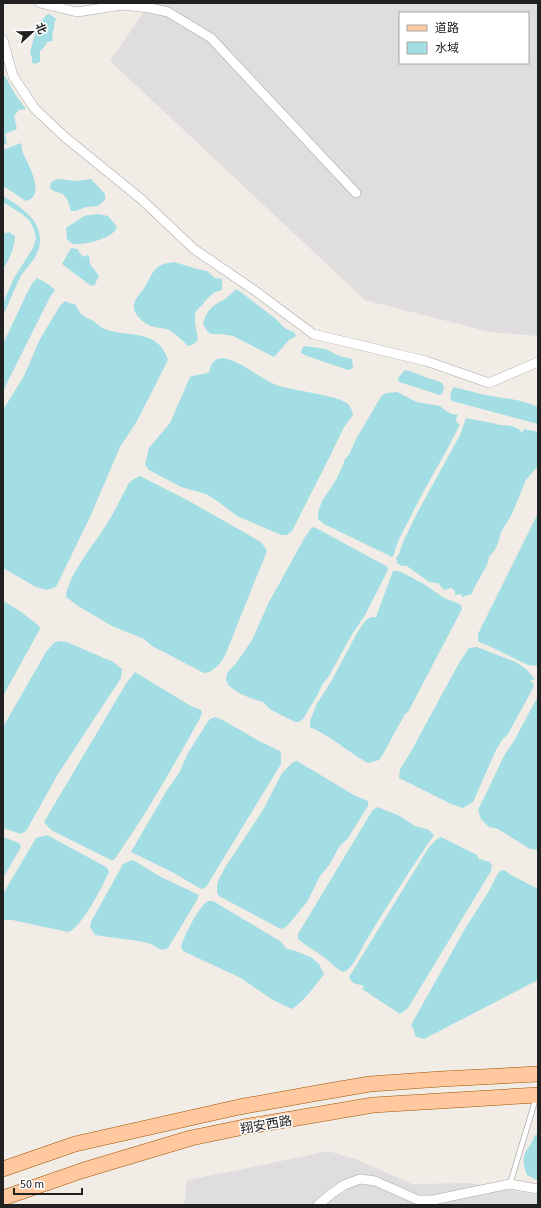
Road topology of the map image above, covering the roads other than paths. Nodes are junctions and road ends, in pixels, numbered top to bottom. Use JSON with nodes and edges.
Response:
{"nodes":[{"id":1,"x":40,"y":3,"type":"edge"},
{"id":2,"x":3,"y":40,"type":"edge"},
{"id":3,"x":356,"y":193,"type":"dead end"},
{"id":4,"x":538,"y":362,"type":"edge"},
{"id":5,"x":538,"y":1074,"type":"edge"},
{"id":6,"x":370,"y":1084,"type":"junction"},
{"id":7,"x":537,"y":1095,"type":"edge"},
{"id":8,"x":373,"y":1105,"type":"junction"},
{"id":9,"x":3,"y":1169,"type":"edge"},
{"id":10,"x":510,"y":1184,"type":"junction"},
{"id":11,"x":538,"y":1189,"type":"edge"},
{"id":12,"x":3,"y":1198,"type":"edge"},
{"id":13,"x":318,"y":1205,"type":"edge"}],
"edges":[{"from":1,"to":3,"type":"street"},
{"from":2,"to":4,"type":"street"},
{"from":5,"to":6,"type":"main road","name":"翔安西路"},
{"from":6,"to":8,"type":"main road"},
{"from":6,"to":9,"type":"main road","name":"翔安西路"},
{"from":7,"to":8,"type":"main road","name":"翔安西路"},
{"from":7,"to":10,"type":"lane"},
{"from":8,"to":12,"type":"main road","name":"翔安西路"},
{"from":10,"to":11,"type":"street"},
{"from":10,"to":13,"type":"street"}]}
